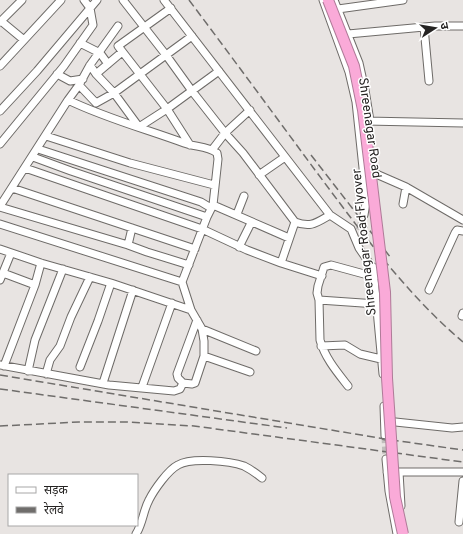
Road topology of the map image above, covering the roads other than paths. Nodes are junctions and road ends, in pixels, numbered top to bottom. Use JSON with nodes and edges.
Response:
{"nodes":[{"id":1,"x":22,"y":0,"type":"edge"},
{"id":2,"x":61,"y":0,"type":"edge"},
{"id":3,"x":84,"y":0,"type":"edge"},
{"id":4,"x":98,"y":0,"type":"edge"},
{"id":5,"x":123,"y":0,"type":"edge"},
{"id":6,"x":164,"y":0,"type":"edge"},
{"id":7,"x":323,"y":0,"type":"edge"},
{"id":8,"x":328,"y":0,"type":"edge"},
{"id":9,"x":334,"y":0,"type":"edge"},
{"id":10,"x":403,"y":0,"type":"edge"},
{"id":11,"x":90,"y":8,"type":"junction"},
{"id":12,"x":171,"y":8,"type":"junction"},
{"id":13,"x":338,"y":9,"type":"junction"},
{"id":14,"x":1,"y":21,"type":"edge"},
{"id":15,"x":118,"y":26,"type":"dead end"},
{"id":16,"x":144,"y":26,"type":"junction"},
{"id":17,"x":463,"y":26,"type":"edge"},
{"id":18,"x":424,"y":27,"type":"junction"},
{"id":19,"x":348,"y":34,"type":"junction"},
{"id":20,"x":192,"y":36,"type":"junction"},
{"id":21,"x":24,"y":40,"type":"junction"},
{"id":22,"x":80,"y":43,"type":"junction"},
{"id":23,"x":122,"y":52,"type":"junction"},
{"id":24,"x":100,"y":53,"type":"junction"},
{"id":25,"x":166,"y":55,"type":"junction"},
{"id":26,"x":108,"y":64,"type":"junction"},
{"id":27,"x":90,"y":65,"type":"junction"},
{"id":28,"x":0,"y":66,"type":"edge"},
{"id":29,"x":219,"y":71,"type":"junction"},
{"id":30,"x":57,"y":74,"type":"junction"},
{"id":31,"x":96,"y":74,"type":"junction"},
{"id":32,"x":139,"y":74,"type":"junction"},
{"id":33,"x":429,"y":81,"type":"dead end"},
{"id":34,"x":81,"y":82,"type":"junction"},
{"id":35,"x":192,"y":91,"type":"junction"},
{"id":36,"x":114,"y":93,"type":"junction"},
{"id":37,"x":68,"y":100,"type":"junction"},
{"id":38,"x":96,"y":102,"type":"junction"},
{"id":39,"x":84,"y":108,"type":"junction"},
{"id":40,"x":167,"y":108,"type":"junction"},
{"id":41,"x":250,"y":110,"type":"junction"},
{"id":42,"x":0,"y":111,"type":"edge"},
{"id":43,"x":358,"y":121,"type":"junction"},
{"id":44,"x":370,"y":121,"type":"junction"},
{"id":45,"x":463,"y":123,"type":"edge"},
{"id":46,"x":139,"y":127,"type":"junction"},
{"id":47,"x":225,"y":133,"type":"junction"},
{"id":48,"x":46,"y":136,"type":"junction"},
{"id":49,"x":0,"y":144,"type":"edge"},
{"id":50,"x":190,"y":145,"type":"junction"},
{"id":51,"x":38,"y":149,"type":"junction"},
{"id":52,"x":212,"y":150,"type":"junction"},
{"id":53,"x":33,"y":157,"type":"junction"},
{"id":54,"x":285,"y":158,"type":"junction"},
{"id":55,"x":25,"y":168,"type":"junction"},
{"id":56,"x":363,"y":168,"type":"junction"},
{"id":57,"x":258,"y":175,"type":"junction"},
{"id":58,"x":214,"y":185,"type":"junction"},
{"id":59,"x":12,"y":188,"type":"junction"},
{"id":60,"x":406,"y":188,"type":"junction"},
{"id":61,"x":244,"y":196,"type":"dead end"},
{"id":62,"x":403,"y":204,"type":"dead end"},
{"id":63,"x":0,"y":206,"type":"edge"},
{"id":64,"x":212,"y":206,"type":"junction"},
{"id":65,"x":237,"y":214,"type":"junction"},
{"id":66,"x":330,"y":215,"type":"junction"},
{"id":67,"x":364,"y":215,"type":"tunnel mouth"},
{"id":68,"x":207,"y":217,"type":"junction"},
{"id":69,"x":462,"y":218,"type":"edge"},
{"id":70,"x":295,"y":222,"type":"junction"},
{"id":71,"x":251,"y":223,"type":"junction"},
{"id":72,"x":0,"y":224,"type":"edge"},
{"id":73,"x":132,"y":228,"type":"junction"},
{"id":74,"x":202,"y":229,"type":"junction"},
{"id":75,"x":359,"y":230,"type":"tunnel mouth"},
{"id":76,"x":463,"y":231,"type":"edge"},
{"id":77,"x":289,"y":238,"type":"junction"},
{"id":78,"x":128,"y":245,"type":"junction"},
{"id":79,"x":239,"y":247,"type":"junction"},
{"id":80,"x":0,"y":249,"type":"edge"},
{"id":81,"x":195,"y":249,"type":"junction"},
{"id":82,"x":12,"y":253,"type":"junction"},
{"id":83,"x":41,"y":263,"type":"junction"},
{"id":84,"x":281,"y":263,"type":"junction"},
{"id":85,"x":189,"y":265,"type":"junction"},
{"id":86,"x":63,"y":269,"type":"junction"},
{"id":87,"x":3,"y":273,"type":"junction"},
{"id":88,"x":374,"y":273,"type":"junction"},
{"id":89,"x":322,"y":276,"type":"junction"},
{"id":90,"x":90,"y":277,"type":"junction"},
{"id":91,"x":0,"y":280,"type":"edge"},
{"id":92,"x":182,"y":282,"type":"junction"},
{"id":93,"x":111,"y":283,"type":"junction"},
{"id":94,"x":35,"y":285,"type":"junction"},
{"id":95,"x":133,"y":290,"type":"junction"},
{"id":96,"x":429,"y":290,"type":"dead end"},
{"id":97,"x":319,"y":300,"type":"junction"},
{"id":98,"x":172,"y":303,"type":"junction"},
{"id":99,"x":377,"y":304,"type":"junction"},
{"id":100,"x":191,"y":310,"type":"junction"},
{"id":101,"x":197,"y":320,"type":"junction"},
{"id":102,"x":202,"y":329,"type":"junction"},
{"id":103,"x":321,"y":346,"type":"junction"},
{"id":104,"x":256,"y":351,"type":"dead end"},
{"id":105,"x":204,"y":356,"type":"junction"},
{"id":106,"x":381,"y":359,"type":"junction"},
{"id":107,"x":2,"y":366,"type":"edge"},
{"id":108,"x":80,"y":367,"type":"dead end"},
{"id":109,"x":28,"y":371,"type":"junction"},
{"id":110,"x":250,"y":372,"type":"dead end"},
{"id":111,"x":46,"y":374,"type":"junction"},
{"id":112,"x":183,"y":383,"type":"junction"},
{"id":113,"x":103,"y":384,"type":"junction"},
{"id":114,"x":348,"y":386,"type":"dead end"},
{"id":115,"x":142,"y":387,"type":"junction"},
{"id":116,"x":385,"y":421,"type":"junction"},
{"id":117,"x":463,"y":427,"type":"edge"},
{"id":118,"x":385,"y":436,"type":"tunnel mouth"},
{"id":119,"x":386,"y":459,"type":"tunnel mouth"},
{"id":120,"x":387,"y":472,"type":"junction"},
{"id":121,"x":398,"y":472,"type":"junction"},
{"id":122,"x":463,"y":472,"type":"edge"},
{"id":123,"x":262,"y":478,"type":"dead end"},
{"id":124,"x":463,"y":481,"type":"edge"},
{"id":125,"x":459,"y":522,"type":"dead end"},
{"id":126,"x":136,"y":534,"type":"edge"},
{"id":127,"x":397,"y":534,"type":"edge"},
{"id":128,"x":403,"y":534,"type":"edge"},
{"id":129,"x":408,"y":534,"type":"edge"}],
"edges":[{"from":1,"to":14,"type":"street"},
{"from":2,"to":21,"type":"street"},
{"from":3,"to":11,"type":"street"},
{"from":4,"to":11,"type":"street"},
{"from":5,"to":16,"type":"street"},
{"from":6,"to":12,"type":"street"},
{"from":7,"to":43,"type":"street","name":"Shreenagar Road"},
{"from":8,"to":128,"type":"highway","name":"Shreenagar Road Flyover","bridge":true},
{"from":9,"to":13,"type":"street"},
{"from":10,"to":13,"type":"street"},
{"from":11,"to":22,"type":"street"},
{"from":11,"to":42,"type":"street"},
{"from":12,"to":16,"type":"street"},
{"from":12,"to":20,"type":"street"},
{"from":13,"to":19,"type":"street"},
{"from":14,"to":21,"type":"street"},
{"from":15,"to":24,"type":"street"},
{"from":16,"to":23,"type":"street"},
{"from":16,"to":25,"type":"street"},
{"from":17,"to":18,"type":"street"},
{"from":18,"to":19,"type":"street"},
{"from":18,"to":33,"type":"street"},
{"from":19,"to":44,"type":"street"},
{"from":20,"to":25,"type":"street"},
{"from":20,"to":29,"type":"street"},
{"from":21,"to":28,"type":"street"},
{"from":22,"to":24,"type":"street"},
{"from":22,"to":30,"type":"street"},
{"from":23,"to":26,"type":"street"},
{"from":23,"to":32,"type":"street"},
{"from":24,"to":26,"type":"street"},
{"from":24,"to":27,"type":"street"},
{"from":25,"to":32,"type":"street"},
{"from":25,"to":35,"type":"street"},
{"from":26,"to":31,"type":"street"},
{"from":27,"to":31,"type":"street"},
{"from":27,"to":34,"type":"street"},
{"from":29,"to":35,"type":"street"},
{"from":29,"to":41,"type":"street"},
{"from":30,"to":34,"type":"street"},
{"from":30,"to":49,"type":"street"},
{"from":31,"to":36,"type":"street"},
{"from":32,"to":36,"type":"street"},
{"from":32,"to":40,"type":"street"},
{"from":34,"to":37,"type":"street"},
{"from":34,"to":38,"type":"street"},
{"from":35,"to":40,"type":"street"},
{"from":35,"to":47,"type":"street"},
{"from":36,"to":38,"type":"street"},
{"from":36,"to":46,"type":"street"},
{"from":37,"to":39,"type":"street"},
{"from":37,"to":48,"type":"street"},
{"from":38,"to":39,"type":"street"},
{"from":39,"to":46,"type":"street"},
{"from":40,"to":46,"type":"street"},
{"from":40,"to":50,"type":"street"},
{"from":41,"to":47,"type":"street"},
{"from":41,"to":54,"type":"street"},
{"from":43,"to":44,"type":"street"},
{"from":43,"to":56,"type":"street","name":"Shreenagar Road"},
{"from":44,"to":45,"type":"street"},
{"from":46,"to":50,"type":"street"},
{"from":47,"to":52,"type":"street"},
{"from":47,"to":57,"type":"street"},
{"from":48,"to":51,"type":"street"},
{"from":48,"to":58,"type":"street"},
{"from":50,"to":52,"type":"street"},
{"from":51,"to":53,"type":"street"},
{"from":51,"to":64,"type":"street"},
{"from":52,"to":58,"type":"street"},
{"from":53,"to":55,"type":"street"},
{"from":53,"to":68,"type":"street"},
{"from":54,"to":57,"type":"street"},
{"from":54,"to":66,"type":"street"},
{"from":55,"to":59,"type":"street"},
{"from":55,"to":74,"type":"street"},
{"from":56,"to":60,"type":"street"},
{"from":56,"to":67,"type":"street","name":"Shreenagar Road"},
{"from":57,"to":70,"type":"street"},
{"from":58,"to":64,"type":"street"},
{"from":59,"to":63,"type":"street"},
{"from":59,"to":73,"type":"street"},
{"from":60,"to":62,"type":"street"},
{"from":60,"to":69,"type":"street"},
{"from":61,"to":65,"type":"street"},
{"from":63,"to":78,"type":"street"},
{"from":64,"to":65,"type":"street"},
{"from":64,"to":68,"type":"street"},
{"from":65,"to":71,"type":"street"},
{"from":66,"to":70,"type":"street"},
{"from":66,"to":88,"type":"street"},
{"from":68,"to":74,"type":"street"},
{"from":70,"to":77,"type":"street"},
{"from":71,"to":77,"type":"street"},
{"from":71,"to":79,"type":"street"},
{"from":72,"to":92,"type":"street"},
{"from":73,"to":78,"type":"street"},
{"from":73,"to":81,"type":"street"},
{"from":74,"to":79,"type":"street"},
{"from":74,"to":81,"type":"street"},
{"from":75,"to":88,"type":"street"},
{"from":76,"to":96,"type":"street"},
{"from":77,"to":84,"type":"street"},
{"from":78,"to":85,"type":"street"},
{"from":79,"to":84,"type":"street"},
{"from":80,"to":82,"type":"street"},
{"from":81,"to":85,"type":"street"},
{"from":82,"to":83,"type":"street"},
{"from":82,"to":87,"type":"street"},
{"from":83,"to":86,"type":"street"},
{"from":83,"to":94,"type":"street"},
{"from":84,"to":89,"type":"street"},
{"from":85,"to":92,"type":"street"},
{"from":86,"to":90,"type":"street"},
{"from":86,"to":109,"type":"street"},
{"from":87,"to":91,"type":"street"},
{"from":87,"to":94,"type":"street"},
{"from":88,"to":89,"type":"street"},
{"from":88,"to":99,"type":"street"},
{"from":89,"to":97,"type":"street"},
{"from":90,"to":93,"type":"street"},
{"from":90,"to":111,"type":"street"},
{"from":92,"to":100,"type":"street"},
{"from":93,"to":95,"type":"street"},
{"from":93,"to":108,"type":"street"},
{"from":94,"to":107,"type":"street"},
{"from":95,"to":98,"type":"street"},
{"from":95,"to":113,"type":"street"},
{"from":97,"to":99,"type":"street"},
{"from":97,"to":103,"type":"street"},
{"from":98,"to":100,"type":"street"},
{"from":98,"to":115,"type":"street"},
{"from":99,"to":106,"type":"street"},
{"from":100,"to":101,"type":"street"},
{"from":101,"to":102,"type":"street"},
{"from":101,"to":112,"type":"street"},
{"from":102,"to":104,"type":"street"},
{"from":102,"to":105,"type":"street"},
{"from":103,"to":106,"type":"street"},
{"from":103,"to":114,"type":"street"},
{"from":105,"to":110,"type":"street"},
{"from":105,"to":112,"type":"street"},
{"from":106,"to":116,"type":"street"},
{"from":107,"to":109,"type":"street"},
{"from":109,"to":111,"type":"street"},
{"from":111,"to":113,"type":"street"},
{"from":112,"to":115,"type":"street"},
{"from":113,"to":115,"type":"street"},
{"from":116,"to":117,"type":"street"},
{"from":116,"to":118,"type":"street"},
{"from":119,"to":120,"type":"street"},
{"from":120,"to":121,"type":"street"},
{"from":120,"to":127,"type":"street"},
{"from":121,"to":122,"type":"street"},
{"from":121,"to":129,"type":"street"},
{"from":123,"to":126,"type":"street"},
{"from":124,"to":125,"type":"street"}]}
